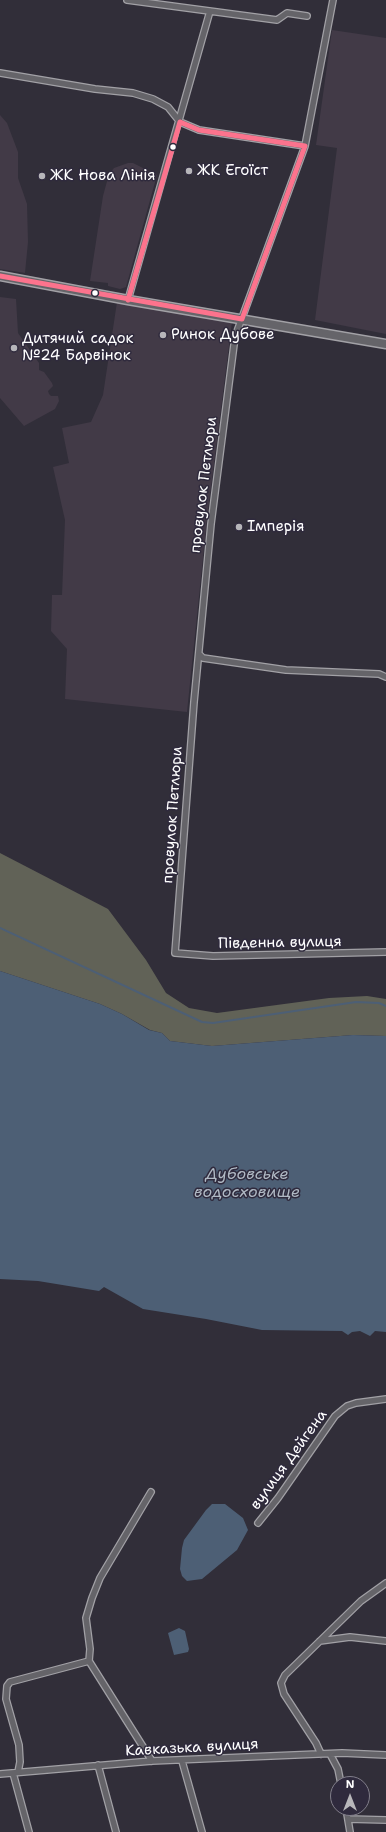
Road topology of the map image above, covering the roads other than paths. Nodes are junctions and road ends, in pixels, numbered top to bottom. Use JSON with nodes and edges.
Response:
{"nodes":[{"id":1,"x":128,"y":0,"type":"edge"},
{"id":2,"x":333,"y":0,"type":"edge"},
{"id":3,"x":210,"y":11,"type":"junction"},
{"id":4,"x":307,"y":16,"type":"dead end"},
{"id":5,"x":0,"y":73,"type":"edge"},
{"id":6,"x":180,"y":122,"type":"junction"},
{"id":7,"x":305,"y":146,"type":"junction"},
{"id":8,"x":0,"y":276,"type":"edge"},
{"id":9,"x":128,"y":300,"type":"junction"},
{"id":10,"x":242,"y":319,"type":"junction"},
{"id":11,"x":386,"y":344,"type":"edge"},
{"id":12,"x":199,"y":654,"type":"junction"},
{"id":13,"x":386,"y":677,"type":"edge"},
{"id":14,"x":386,"y":952,"type":"edge"},
{"id":15,"x":175,"y":954,"type":"joint"},
{"id":16,"x":386,"y":1399,"type":"edge"},
{"id":17,"x":151,"y":1492,"type":"dead end"},
{"id":18,"x":258,"y":1523,"type":"dead end"},
{"id":19,"x":386,"y":1582,"type":"edge"},
{"id":20,"x":319,"y":1641,"type":"junction"},
{"id":21,"x":386,"y":1641,"type":"edge"},
{"id":22,"x":89,"y":1661,"type":"junction"},
{"id":23,"x":321,"y":1754,"type":"junction"},
{"id":24,"x":330,"y":1754,"type":"junction"},
{"id":25,"x":386,"y":1755,"type":"edge"},
{"id":26,"x":182,"y":1761,"type":"junction"},
{"id":27,"x":152,"y":1762,"type":"junction"},
{"id":28,"x":98,"y":1765,"type":"junction"},
{"id":29,"x":15,"y":1773,"type":"junction"},
{"id":30,"x":0,"y":1774,"type":"edge"},
{"id":31,"x":339,"y":1776,"type":"edge"},
{"id":32,"x":347,"y":1816,"type":"edge"},
{"id":33,"x":348,"y":1819,"type":"junction"},
{"id":34,"x":386,"y":1820,"type":"edge"},
{"id":35,"x":29,"y":1832,"type":"edge"},
{"id":36,"x":116,"y":1832,"type":"edge"},
{"id":37,"x":202,"y":1832,"type":"edge"},
{"id":38,"x":350,"y":1832,"type":"edge"}],
"edges":[{"from":1,"to":3,"type":"street"},
{"from":2,"to":7,"type":"street","name":"провулок Петлюри"},
{"from":3,"to":4,"type":"street"},
{"from":3,"to":6,"type":"street"},
{"from":5,"to":6,"type":"street"},
{"from":6,"to":7,"type":"street"},
{"from":6,"to":9,"type":"street"},
{"from":7,"to":10,"type":"street","name":"провулок Петлюри"},
{"from":8,"to":9,"type":"main road"},
{"from":9,"to":10,"type":"main road"},
{"from":10,"to":11,"type":"main road"},
{"from":10,"to":12,"type":"street","name":"провулок Петлюри"},
{"from":12,"to":13,"type":"street"},
{"from":12,"to":15,"type":"street","name":"провулок Петлюри"},
{"from":14,"to":15,"type":"street","name":"Південна вулиця"},
{"from":16,"to":18,"type":"street","name":"вулиця Дейгена"},
{"from":17,"to":22,"type":"street"},
{"from":19,"to":20,"type":"street"},
{"from":20,"to":21,"type":"street"},
{"from":20,"to":23,"type":"street"},
{"from":22,"to":27,"type":"street"},
{"from":22,"to":29,"type":"street"},
{"from":23,"to":24,"type":"street","name":"Кавказька вулиця"},
{"from":23,"to":26,"type":"street","name":"Кавказька вулиця"},
{"from":24,"to":25,"type":"street","name":"Кавказька вулиця"},
{"from":24,"to":31,"type":"street"},
{"from":26,"to":27,"type":"street","name":"Кавказька вулиця"},
{"from":26,"to":37,"type":"street"},
{"from":27,"to":28,"type":"street","name":"Кавказька вулиця"},
{"from":28,"to":29,"type":"street","name":"Кавказька вулиця"},
{"from":28,"to":36,"type":"street"},
{"from":29,"to":30,"type":"street","name":"Кавказька вулиця"},
{"from":29,"to":35,"type":"street"},
{"from":32,"to":33,"type":"street"},
{"from":33,"to":34,"type":"street"},
{"from":33,"to":38,"type":"street"}]}
